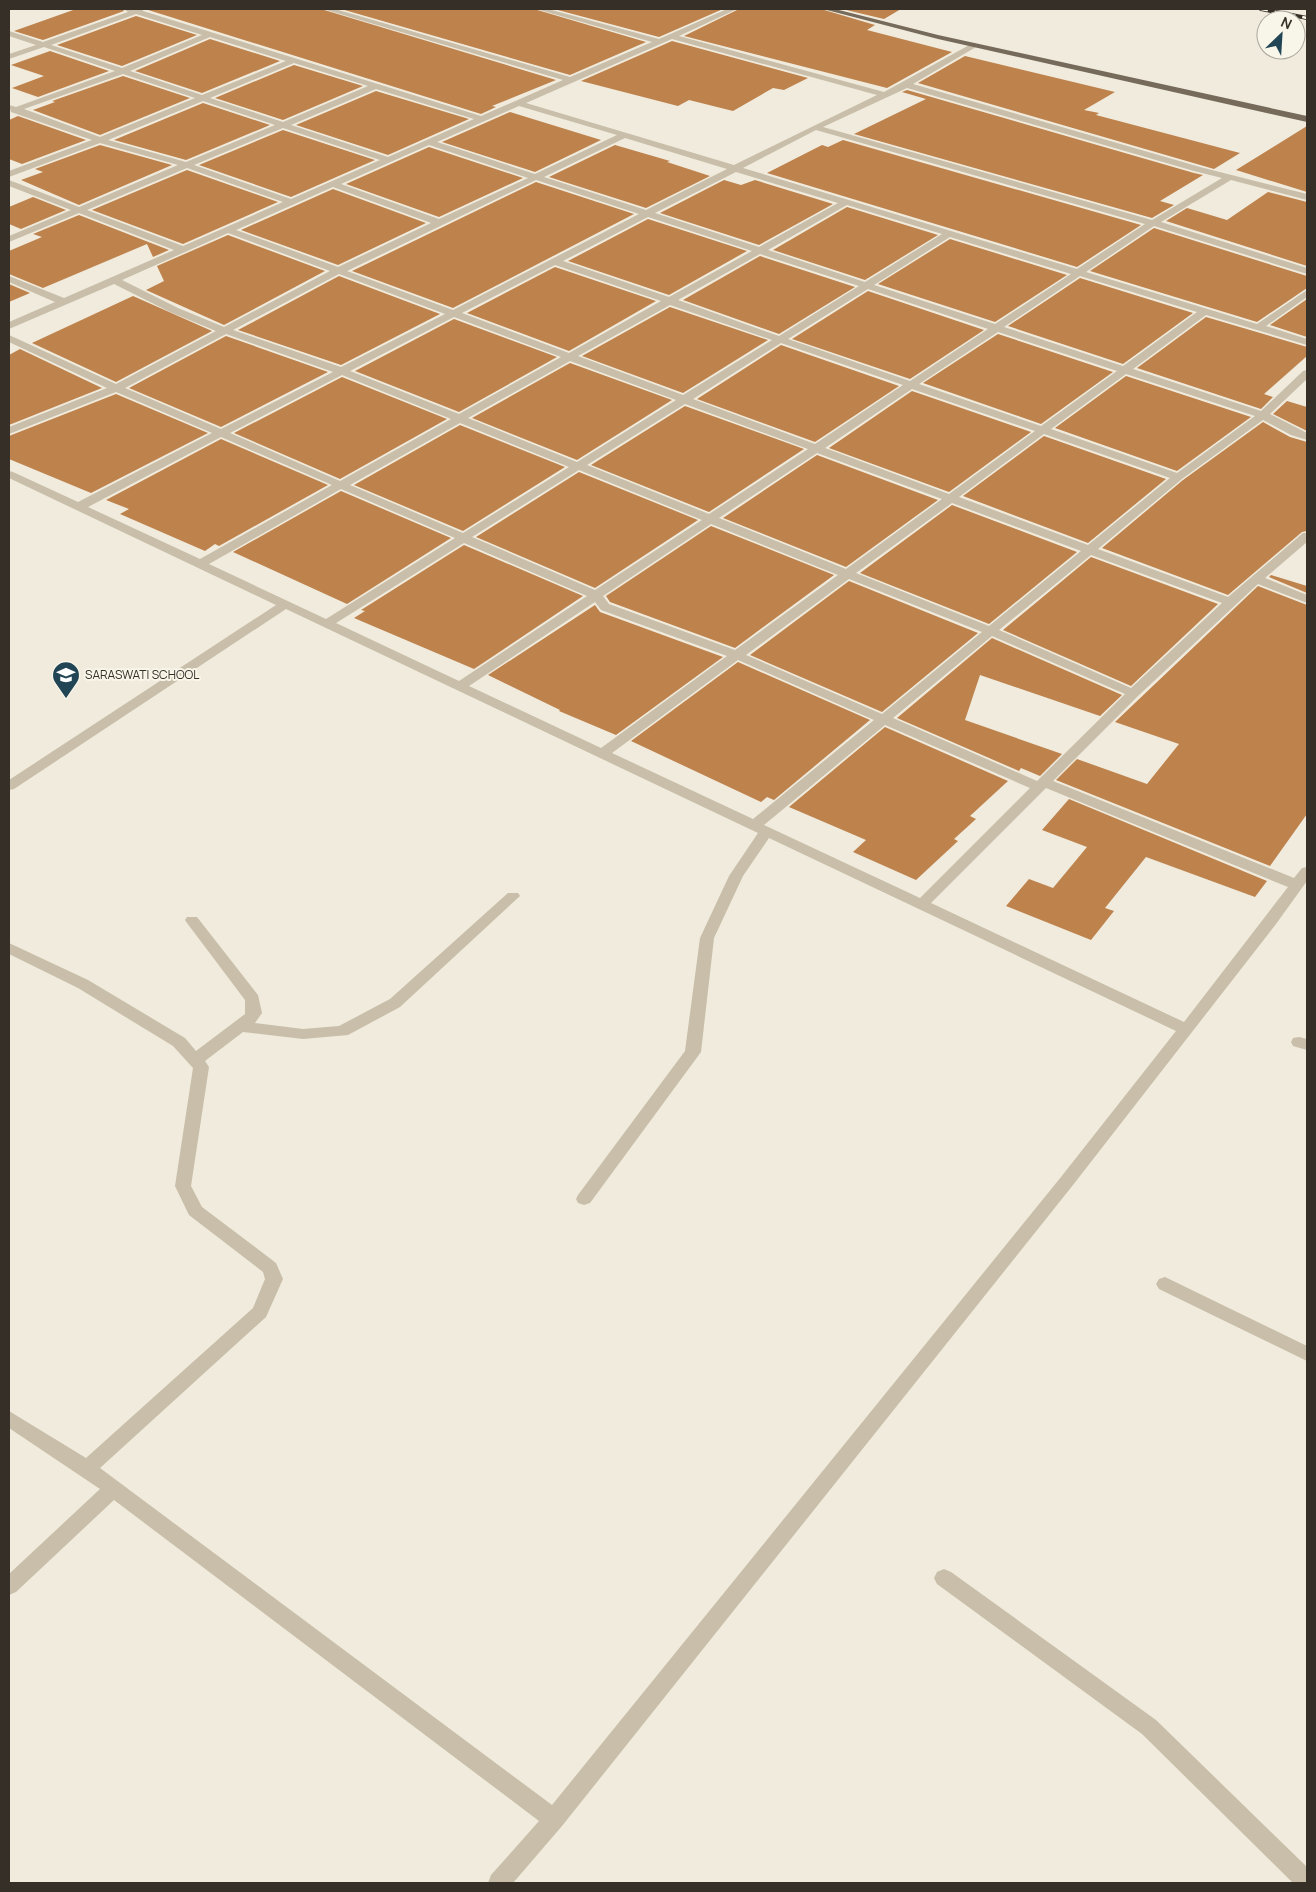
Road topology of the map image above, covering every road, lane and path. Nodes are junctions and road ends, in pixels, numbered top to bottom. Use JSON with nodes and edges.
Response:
{"nodes":[{"id":1,"x":327,"y":9,"type":"edge"},
{"id":2,"x":540,"y":9,"type":"edge"},
{"id":3,"x":733,"y":9,"type":"edge"},
{"id":4,"x":827,"y":9,"type":"edge"},
{"id":5,"x":136,"y":10,"type":"edge"},
{"id":6,"x":9,"y":33,"type":"edge"},
{"id":7,"x":210,"y":34,"type":"junction"},
{"id":8,"x":671,"y":36,"type":"junction"},
{"id":9,"x":659,"y":41,"type":"junction"},
{"id":10,"x":43,"y":45,"type":"junction"},
{"id":11,"x":973,"y":45,"type":"junction"},
{"id":12,"x":9,"y":57,"type":"edge"},
{"id":13,"x":294,"y":60,"type":"junction"},
{"id":14,"x":120,"y":72,"type":"junction"},
{"id":15,"x":570,"y":80,"type":"junction"},
{"id":16,"x":906,"y":85,"type":"junction"},
{"id":17,"x":376,"y":86,"type":"junction"},
{"id":18,"x":883,"y":94,"type":"junction"},
{"id":19,"x":201,"y":97,"type":"junction"},
{"id":20,"x":519,"y":102,"type":"junction"},
{"id":21,"x":11,"y":110,"type":"edge"},
{"id":22,"x":482,"y":119,"type":"junction"},
{"id":23,"x":1307,"y":119,"type":"edge"},
{"id":24,"x":284,"y":125,"type":"junction"},
{"id":25,"x":815,"y":127,"type":"junction"},
{"id":26,"x":625,"y":135,"type":"junction"},
{"id":27,"x":100,"y":140,"type":"junction"},
{"id":28,"x":428,"y":142,"type":"junction"},
{"id":29,"x":388,"y":160,"type":"junction"},
{"id":30,"x":186,"y":165,"type":"junction"},
{"id":31,"x":735,"y":168,"type":"junction"},
{"id":32,"x":9,"y":174,"type":"edge"},
{"id":33,"x":1230,"y":177,"type":"junction"},
{"id":34,"x":535,"y":178,"type":"junction"},
{"id":35,"x":9,"y":184,"type":"edge"},
{"id":36,"x":332,"y":184,"type":"junction"},
{"id":37,"x":1307,"y":198,"type":"edge"},
{"id":38,"x":291,"y":202,"type":"junction"},
{"id":39,"x":846,"y":202,"type":"junction"},
{"id":40,"x":79,"y":210,"type":"junction"},
{"id":41,"x":646,"y":214,"type":"junction"},
{"id":42,"x":440,"y":223,"type":"junction"},
{"id":43,"x":1153,"y":223,"type":"junction"},
{"id":44,"x":228,"y":230,"type":"junction"},
{"id":45,"x":950,"y":233,"type":"junction"},
{"id":46,"x":9,"y":239,"type":"edge"},
{"id":47,"x":183,"y":250,"type":"junction"},
{"id":48,"x":759,"y":250,"type":"junction"},
{"id":49,"x":554,"y":261,"type":"junction"},
{"id":50,"x":338,"y":271,"type":"junction"},
{"id":51,"x":1307,"y":271,"type":"edge"},
{"id":52,"x":1078,"y":272,"type":"junction"},
{"id":53,"x":9,"y":279,"type":"edge"},
{"id":54,"x":114,"y":280,"type":"junction"},
{"id":55,"x":866,"y":286,"type":"junction"},
{"id":56,"x":1307,"y":293,"type":"edge"},
{"id":57,"x":669,"y":301,"type":"junction"},
{"id":58,"x":64,"y":302,"type":"junction"},
{"id":59,"x":1205,"y":311,"type":"junction"},
{"id":60,"x":453,"y":313,"type":"junction"},
{"id":61,"x":9,"y":326,"type":"edge"},
{"id":62,"x":1260,"y":327,"type":"junction"},
{"id":63,"x":995,"y":328,"type":"junction"},
{"id":64,"x":223,"y":330,"type":"junction"},
{"id":65,"x":9,"y":338,"type":"edge"},
{"id":66,"x":780,"y":340,"type":"junction"},
{"id":67,"x":1307,"y":342,"type":"edge"},
{"id":68,"x":570,"y":357,"type":"junction"},
{"id":69,"x":1124,"y":370,"type":"junction"},
{"id":70,"x":341,"y":371,"type":"junction"},
{"id":71,"x":1307,"y":373,"type":"edge"},
{"id":72,"x":911,"y":385,"type":"junction"},
{"id":73,"x":116,"y":388,"type":"junction"},
{"id":74,"x":684,"y":399,"type":"junction"},
{"id":75,"x":1263,"y":415,"type":"junction"},
{"id":76,"x":460,"y":419,"type":"junction"},
{"id":77,"x":1042,"y":430,"type":"junction"},
{"id":78,"x":9,"y":431,"type":"edge"},
{"id":79,"x":222,"y":432,"type":"junction"},
{"id":80,"x":1307,"y":437,"type":"edge"},
{"id":81,"x":816,"y":448,"type":"junction"},
{"id":82,"x":578,"y":466,"type":"junction"},
{"id":83,"x":9,"y":474,"type":"edge"},
{"id":84,"x":1178,"y":477,"type":"junction"},
{"id":85,"x":342,"y":484,"type":"junction"},
{"id":86,"x":950,"y":498,"type":"junction"},
{"id":87,"x":78,"y":507,"type":"junction"},
{"id":88,"x":710,"y":519,"type":"junction"},
{"id":89,"x":1307,"y":536,"type":"edge"},
{"id":90,"x":464,"y":537,"type":"junction"},
{"id":91,"x":1089,"y":550,"type":"junction"},
{"id":92,"x":200,"y":564,"type":"junction"},
{"id":93,"x":847,"y":574,"type":"junction"},
{"id":94,"x":1257,"y":579,"type":"junction"},
{"id":95,"x":596,"y":595,"type":"junction"},
{"id":96,"x":1307,"y":599,"type":"edge"},
{"id":97,"x":1230,"y":602,"type":"junction"},
{"id":98,"x":285,"y":604,"type":"junction"},
{"id":99,"x":326,"y":624,"type":"junction"},
{"id":100,"x":990,"y":631,"type":"junction"},
{"id":101,"x":736,"y":655,"type":"junction"},
{"id":102,"x":459,"y":687,"type":"junction"},
{"id":103,"x":1133,"y":693,"type":"junction"},
{"id":104,"x":883,"y":719,"type":"junction"},
{"id":105,"x":602,"y":754,"type":"junction"},
{"id":106,"x":1042,"y":785,"type":"junction"},
{"id":107,"x":9,"y":786,"type":"edge"},
{"id":108,"x":760,"y":828,"type":"junction"},
{"id":109,"x":1302,"y":878,"type":"edge"},
{"id":110,"x":514,"y":896,"type":"dead end"},
{"id":111,"x":921,"y":905,"type":"junction"},
{"id":112,"x":192,"y":920,"type":"dead end"},
{"id":113,"x":9,"y":948,"type":"edge"},
{"id":114,"x":241,"y":1026,"type":"junction"},
{"id":115,"x":1186,"y":1030,"type":"junction"},
{"id":116,"x":195,"y":1060,"type":"junction"},
{"id":117,"x":584,"y":1199,"type":"dead end"},
{"id":118,"x":1165,"y":1284,"type":"dead end"},
{"id":119,"x":1307,"y":1354,"type":"edge"},
{"id":120,"x":9,"y":1420,"type":"edge"},
{"id":121,"x":88,"y":1469,"type":"junction"},
{"id":122,"x":114,"y":1489,"type":"junction"},
{"id":123,"x":944,"y":1578,"type":"dead end"},
{"id":124,"x":9,"y":1586,"type":"edge"},
{"id":125,"x":554,"y":1819,"type":"junction"},
{"id":126,"x":1307,"y":1882,"type":"edge"},
{"id":127,"x":499,"y":1883,"type":"edge"}],
"edges":[{"from":1,"to":15,"type":"street"},
{"from":2,"to":9,"type":"street"},
{"from":3,"to":8,"type":"street"},
{"from":4,"to":11,"type":"main road"},
{"from":5,"to":7,"type":"street"},
{"from":5,"to":10,"type":"street"},
{"from":6,"to":10,"type":"street"},
{"from":7,"to":13,"type":"street"},
{"from":7,"to":14,"type":"street"},
{"from":8,"to":9,"type":"street"},
{"from":8,"to":18,"type":"street"},
{"from":9,"to":15,"type":"street"},
{"from":10,"to":12,"type":"street"},
{"from":10,"to":14,"type":"street"},
{"from":11,"to":16,"type":"street"},
{"from":11,"to":23,"type":"main road"},
{"from":13,"to":17,"type":"street"},
{"from":13,"to":19,"type":"street"},
{"from":14,"to":19,"type":"street"},
{"from":14,"to":21,"type":"street"},
{"from":15,"to":20,"type":"street"},
{"from":16,"to":18,"type":"street"},
{"from":16,"to":33,"type":"street"},
{"from":17,"to":22,"type":"street"},
{"from":17,"to":24,"type":"street"},
{"from":18,"to":25,"type":"street"},
{"from":19,"to":24,"type":"street"},
{"from":19,"to":27,"type":"street"},
{"from":20,"to":22,"type":"street"},
{"from":20,"to":26,"type":"street"},
{"from":21,"to":27,"type":"street"},
{"from":22,"to":28,"type":"street"},
{"from":24,"to":29,"type":"street"},
{"from":24,"to":30,"type":"street"},
{"from":25,"to":31,"type":"street"},
{"from":25,"to":43,"type":"street"},
{"from":26,"to":31,"type":"street"},
{"from":26,"to":34,"type":"street"},
{"from":27,"to":30,"type":"street"},
{"from":27,"to":32,"type":"street"},
{"from":28,"to":29,"type":"street"},
{"from":28,"to":34,"type":"street"},
{"from":29,"to":36,"type":"street"},
{"from":30,"to":38,"type":"street"},
{"from":30,"to":40,"type":"street"},
{"from":31,"to":39,"type":"street"},
{"from":31,"to":41,"type":"street"},
{"from":33,"to":37,"type":"street"},
{"from":33,"to":43,"type":"street"},
{"from":34,"to":41,"type":"street"},
{"from":34,"to":42,"type":"street"},
{"from":35,"to":40,"type":"street"},
{"from":36,"to":38,"type":"street"},
{"from":36,"to":42,"type":"street"},
{"from":38,"to":44,"type":"street"},
{"from":39,"to":45,"type":"street"},
{"from":39,"to":48,"type":"street"},
{"from":40,"to":46,"type":"street"},
{"from":40,"to":47,"type":"street"},
{"from":41,"to":48,"type":"street"},
{"from":41,"to":49,"type":"street"},
{"from":42,"to":50,"type":"street"},
{"from":43,"to":51,"type":"street"},
{"from":43,"to":52,"type":"street"},
{"from":44,"to":47,"type":"street"},
{"from":44,"to":50,"type":"street"},
{"from":45,"to":52,"type":"street"},
{"from":45,"to":55,"type":"street"},
{"from":47,"to":54,"type":"street"},
{"from":48,"to":55,"type":"street"},
{"from":48,"to":57,"type":"street"},
{"from":49,"to":57,"type":"street"},
{"from":49,"to":60,"type":"street"},
{"from":50,"to":60,"type":"street"},
{"from":50,"to":64,"type":"street"},
{"from":52,"to":59,"type":"street"},
{"from":52,"to":63,"type":"street"},
{"from":53,"to":58,"type":"street"},
{"from":54,"to":58,"type":"street"},
{"from":54,"to":64,"type":"street"},
{"from":55,"to":63,"type":"street"},
{"from":55,"to":66,"type":"street"},
{"from":56,"to":62,"type":"street"},
{"from":57,"to":66,"type":"street"},
{"from":57,"to":68,"type":"street"},
{"from":58,"to":61,"type":"street"},
{"from":59,"to":62,"type":"street"},
{"from":59,"to":69,"type":"street"},
{"from":60,"to":68,"type":"street"},
{"from":60,"to":70,"type":"street"},
{"from":62,"to":67,"type":"street"},
{"from":63,"to":69,"type":"street"},
{"from":63,"to":72,"type":"street"},
{"from":64,"to":70,"type":"street"},
{"from":64,"to":73,"type":"street"},
{"from":65,"to":73,"type":"street"},
{"from":66,"to":72,"type":"street"},
{"from":66,"to":74,"type":"street"},
{"from":68,"to":74,"type":"street"},
{"from":68,"to":76,"type":"street"},
{"from":69,"to":75,"type":"street"},
{"from":69,"to":77,"type":"street"},
{"from":70,"to":76,"type":"street"},
{"from":70,"to":79,"type":"street"},
{"from":71,"to":75,"type":"street"},
{"from":72,"to":77,"type":"street"},
{"from":72,"to":81,"type":"street"},
{"from":73,"to":78,"type":"street"},
{"from":73,"to":79,"type":"street"},
{"from":74,"to":81,"type":"street"},
{"from":74,"to":82,"type":"street"},
{"from":75,"to":80,"type":"street"},
{"from":75,"to":84,"type":"street"},
{"from":76,"to":82,"type":"street"},
{"from":76,"to":85,"type":"street"},
{"from":77,"to":84,"type":"street"},
{"from":77,"to":86,"type":"street"},
{"from":79,"to":85,"type":"street"},
{"from":79,"to":87,"type":"street"},
{"from":81,"to":86,"type":"street"},
{"from":81,"to":88,"type":"street"},
{"from":82,"to":88,"type":"street"},
{"from":82,"to":90,"type":"street"},
{"from":83,"to":87,"type":"street"},
{"from":84,"to":91,"type":"street"},
{"from":85,"to":90,"type":"street"},
{"from":85,"to":92,"type":"street"},
{"from":86,"to":91,"type":"street"},
{"from":86,"to":93,"type":"street"},
{"from":87,"to":92,"type":"street"},
{"from":88,"to":93,"type":"street"},
{"from":88,"to":95,"type":"street"},
{"from":89,"to":94,"type":"street"},
{"from":90,"to":95,"type":"street"},
{"from":90,"to":99,"type":"street"},
{"from":91,"to":97,"type":"street"},
{"from":91,"to":100,"type":"street"},
{"from":92,"to":98,"type":"street"},
{"from":93,"to":100,"type":"street"},
{"from":93,"to":101,"type":"street"},
{"from":94,"to":96,"type":"street"},
{"from":94,"to":97,"type":"street"},
{"from":95,"to":101,"type":"street"},
{"from":95,"to":102,"type":"street"},
{"from":97,"to":103,"type":"street"},
{"from":98,"to":99,"type":"street"},
{"from":98,"to":107,"type":"street"},
{"from":99,"to":102,"type":"street"},
{"from":100,"to":103,"type":"street"},
{"from":100,"to":104,"type":"street"},
{"from":101,"to":104,"type":"street"},
{"from":101,"to":105,"type":"street"},
{"from":102,"to":105,"type":"street"},
{"from":103,"to":106,"type":"street"},
{"from":104,"to":106,"type":"street"},
{"from":104,"to":108,"type":"street"},
{"from":105,"to":108,"type":"street"},
{"from":106,"to":109,"type":"street"},
{"from":106,"to":111,"type":"street"},
{"from":108,"to":111,"type":"street"},
{"from":108,"to":117,"type":"street"},
{"from":109,"to":115,"type":"street"},
{"from":110,"to":114,"type":"street"},
{"from":111,"to":115,"type":"street"},
{"from":112,"to":114,"type":"street"},
{"from":113,"to":116,"type":"street"},
{"from":114,"to":116,"type":"street"},
{"from":115,"to":125,"type":"street"},
{"from":116,"to":121,"type":"street"},
{"from":118,"to":119,"type":"street"},
{"from":120,"to":121,"type":"street"},
{"from":121,"to":122,"type":"street"},
{"from":122,"to":124,"type":"street"},
{"from":122,"to":125,"type":"street"},
{"from":123,"to":126,"type":"street"},
{"from":125,"to":127,"type":"street"}]}
